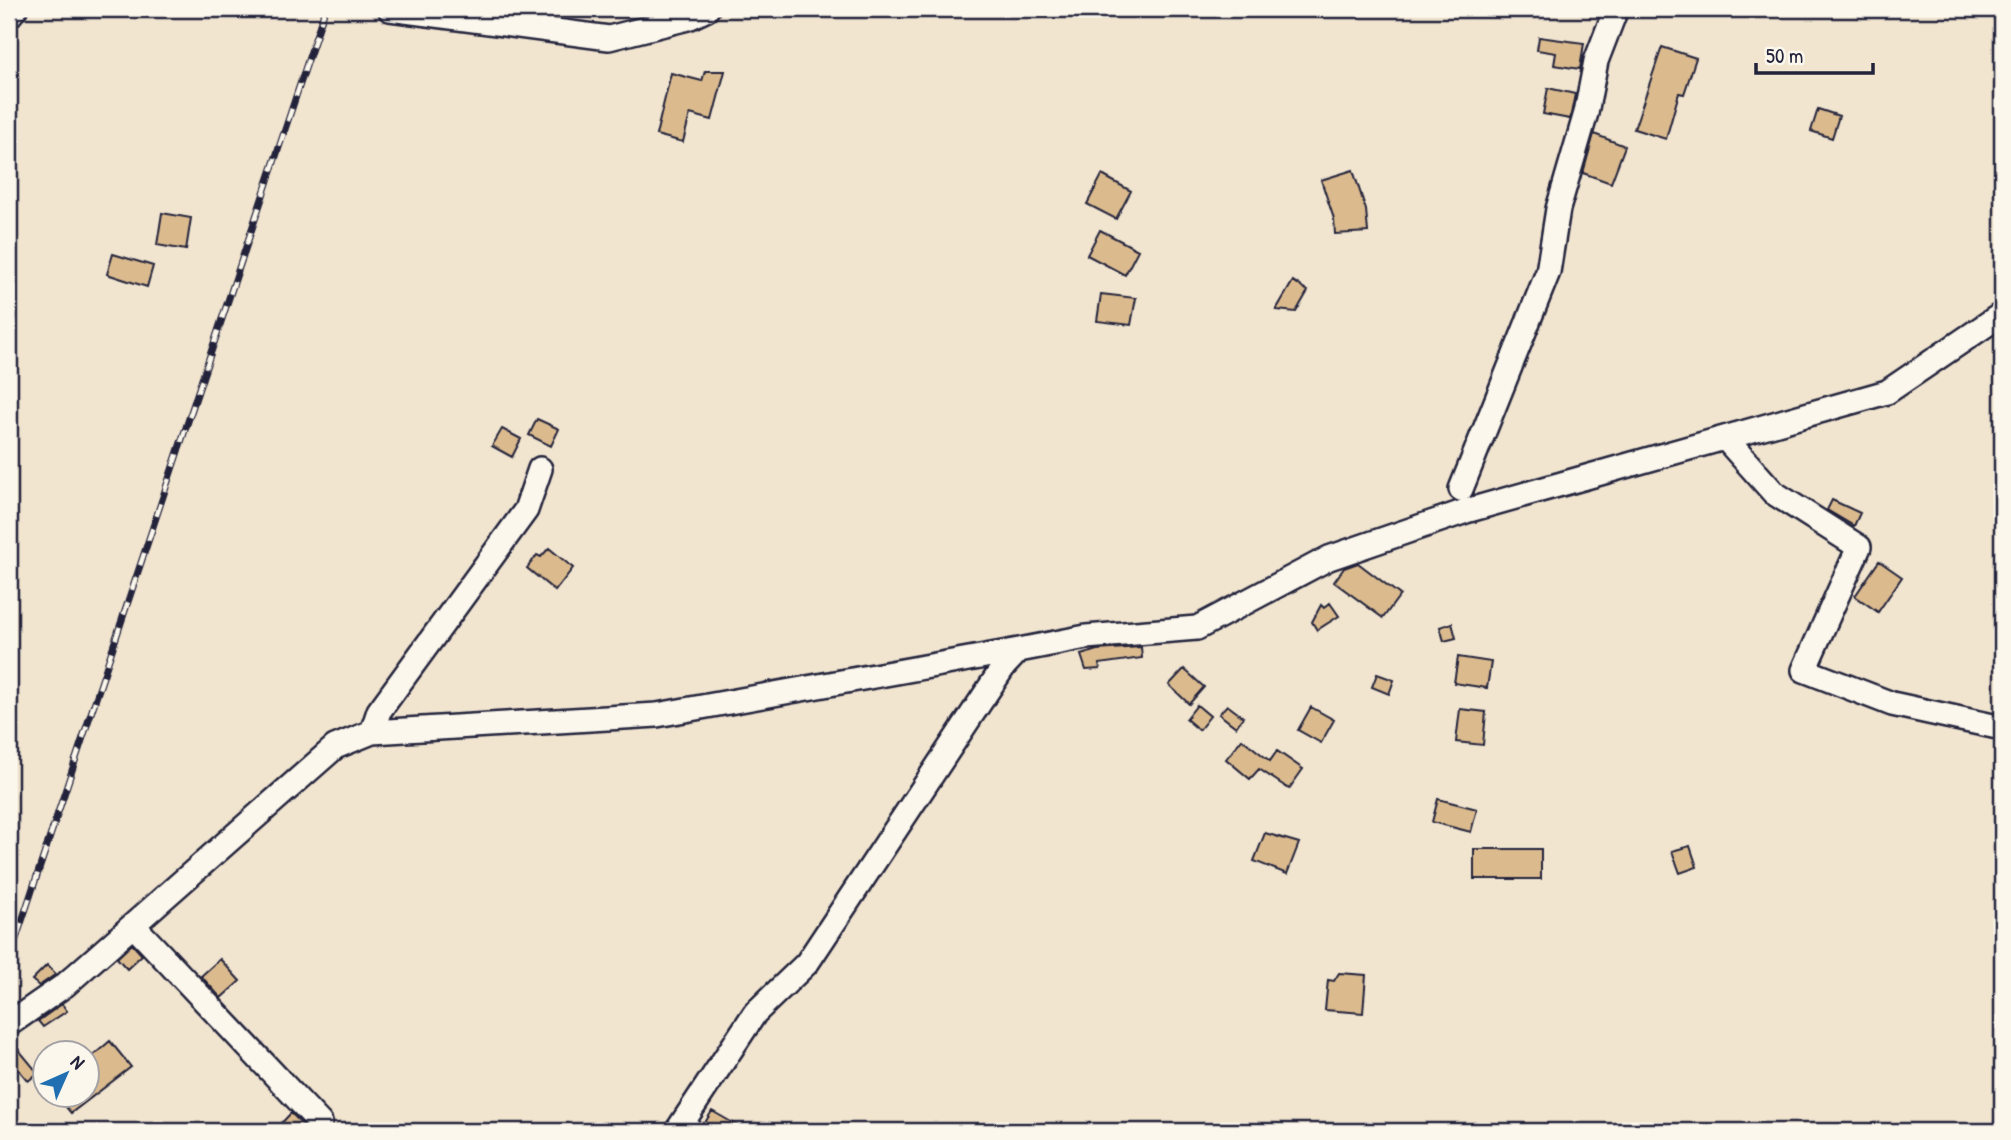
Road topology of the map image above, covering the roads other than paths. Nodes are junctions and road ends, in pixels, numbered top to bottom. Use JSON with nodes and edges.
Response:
{"nodes":[{"id":1,"x":15,"y":9,"type":"edge"},
{"id":2,"x":390,"y":9,"type":"edge"},
{"id":3,"x":708,"y":9,"type":"edge"},
{"id":4,"x":1616,"y":9,"type":"edge"},
{"id":5,"x":9,"y":16,"type":"edge"},
{"id":6,"x":2002,"y":314,"type":"edge"},
{"id":7,"x":1725,"y":438,"type":"junction"},
{"id":8,"x":540,"y":469,"type":"dead end"},
{"id":9,"x":1461,"y":489,"type":"dead end"},
{"id":10,"x":1019,"y":650,"type":"junction"},
{"id":11,"x":2002,"y":728,"type":"edge"},
{"id":12,"x":372,"y":732,"type":"junction"},
{"id":13,"x":133,"y":925,"type":"junction"},
{"id":14,"x":9,"y":1024,"type":"edge"},
{"id":15,"x":318,"y":1131,"type":"edge"},
{"id":16,"x":677,"y":1131,"type":"edge"}],
"edges":[{"from":1,"to":5,"type":"street"},
{"from":2,"to":3,"type":"street"},
{"from":4,"to":9,"type":"street"},
{"from":6,"to":7,"type":"street"},
{"from":7,"to":10,"type":"street"},
{"from":7,"to":11,"type":"street"},
{"from":8,"to":12,"type":"street"},
{"from":10,"to":12,"type":"street"},
{"from":10,"to":16,"type":"street"},
{"from":12,"to":13,"type":"street"},
{"from":13,"to":14,"type":"street"},
{"from":13,"to":15,"type":"street"}]}
